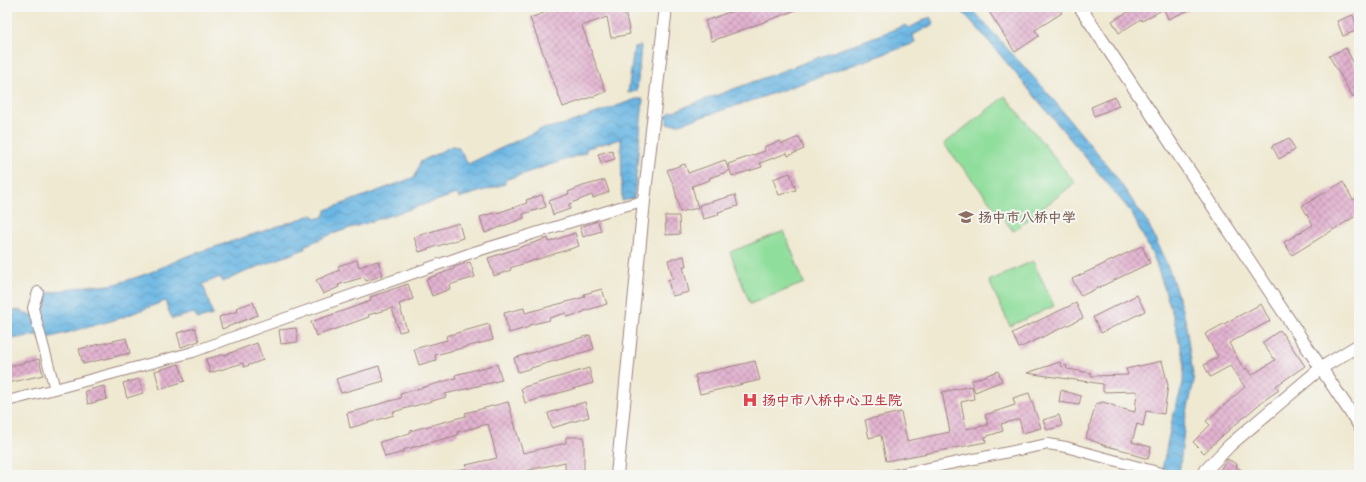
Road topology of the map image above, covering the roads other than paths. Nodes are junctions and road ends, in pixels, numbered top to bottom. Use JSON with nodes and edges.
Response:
{"nodes":[{"id":1,"x":666,"y":7,"type":"edge"},
{"id":2,"x":1080,"y":7,"type":"edge"},
{"id":3,"x":644,"y":201,"type":"junction"},
{"id":4,"x":38,"y":292,"type":"dead end"},
{"id":5,"x":1359,"y":345,"type":"edge"},
{"id":6,"x":1321,"y":368,"type":"junction"},
{"id":7,"x":55,"y":390,"type":"junction"},
{"id":8,"x":7,"y":401,"type":"edge"},
{"id":9,"x":1359,"y":425,"type":"edge"},
{"id":10,"x":617,"y":475,"type":"edge"},
{"id":11,"x":894,"y":475,"type":"edge"},
{"id":12,"x":1168,"y":475,"type":"edge"},
{"id":13,"x":1204,"y":475,"type":"edge"}],
"edges":[{"from":1,"to":3,"type":"street"},
{"from":2,"to":6,"type":"street"},
{"from":3,"to":7,"type":"street"},
{"from":3,"to":10,"type":"street"},
{"from":4,"to":7,"type":"street"},
{"from":5,"to":6,"type":"street"},
{"from":6,"to":9,"type":"street"},
{"from":6,"to":13,"type":"street"},
{"from":7,"to":8,"type":"street"},
{"from":11,"to":12,"type":"street"}]}
